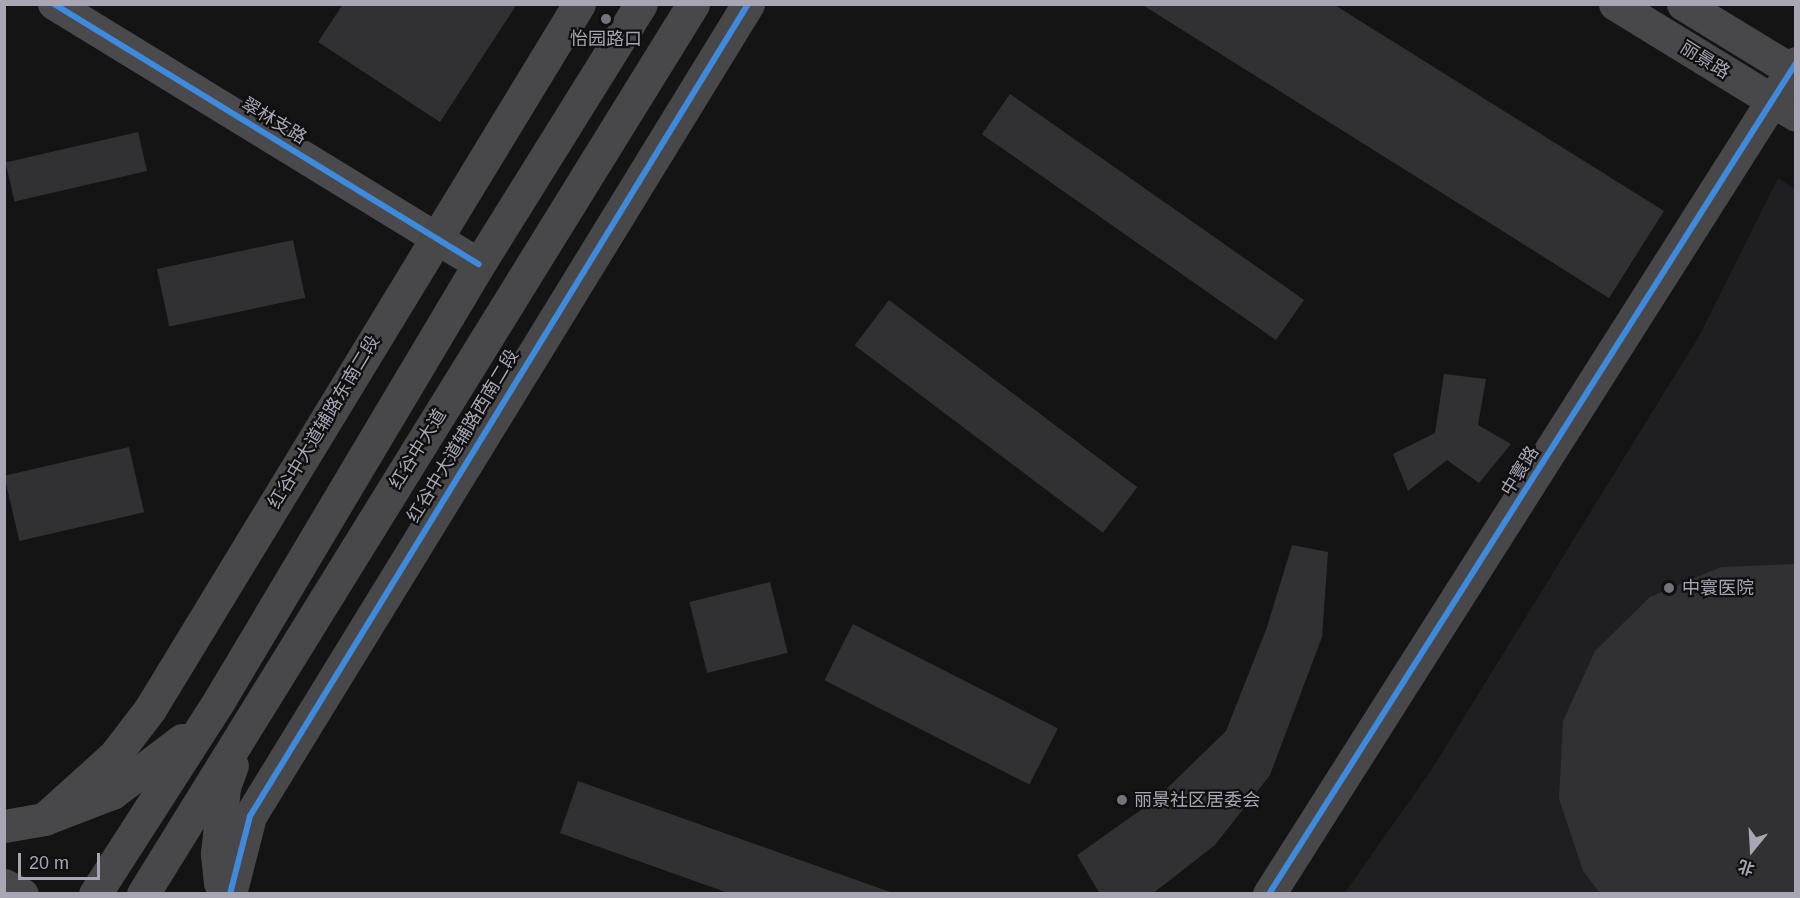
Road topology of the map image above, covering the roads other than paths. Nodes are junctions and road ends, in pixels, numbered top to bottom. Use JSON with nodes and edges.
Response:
{"nodes":[{"id":1,"x":54,"y":4,"type":"edge"},
{"id":2,"x":579,"y":4,"type":"edge"},
{"id":3,"x":641,"y":4,"type":"edge"},
{"id":4,"x":693,"y":4,"type":"edge"},
{"id":5,"x":748,"y":4,"type":"edge"},
{"id":6,"x":1615,"y":4,"type":"edge"},
{"id":7,"x":1683,"y":4,"type":"edge"},
{"id":8,"x":1794,"y":69,"type":"edge"},
{"id":9,"x":1784,"y":108,"type":"edge"},
{"id":10,"x":434,"y":237,"type":"junction"},
{"id":11,"x":479,"y":264,"type":"junction"},
{"id":12,"x":220,"y":699,"type":"junction"},
{"id":13,"x":248,"y":724,"type":"junction"},
{"id":14,"x":44,"y":819,"type":"junction"},
{"id":15,"x":4,"y":826,"type":"edge"},
{"id":16,"x":4,"y":885,"type":"edge"},
{"id":17,"x":22,"y":894,"type":"edge"},
{"id":18,"x":95,"y":894,"type":"edge"},
{"id":19,"x":143,"y":894,"type":"edge"},
{"id":20,"x":222,"y":894,"type":"edge"},
{"id":21,"x":230,"y":894,"type":"edge"},
{"id":22,"x":1269,"y":894,"type":"edge"}],
"edges":[{"from":1,"to":10,"type":"street","name":"翠林支路"},
{"from":2,"to":10,"type":"street","name":"红谷中大道辅路东南二段"},
{"from":3,"to":11,"type":"street"},
{"from":4,"to":13,"type":"street","name":"红谷中大道"},
{"from":5,"to":21,"type":"street","name":"红谷中大道辅路西南二段"},
{"from":6,"to":9,"type":"street","name":"丽景路"},
{"from":7,"to":8,"type":"street","name":"丽景路"},
{"from":8,"to":9,"type":"street","name":"中寰路"},
{"from":9,"to":22,"type":"street","name":"中寰路"},
{"from":10,"to":11,"type":"street","name":"翠林支路"},
{"from":10,"to":14,"type":"street","name":"红谷中大道辅路东南二段"},
{"from":11,"to":12,"type":"street"},
{"from":12,"to":14,"type":"street"},
{"from":12,"to":18,"type":"street"},
{"from":13,"to":19,"type":"street","name":"红谷中大道"},
{"from":13,"to":20,"type":"street"},
{"from":14,"to":15,"type":"street"},
{"from":16,"to":17,"type":"street"}]}
